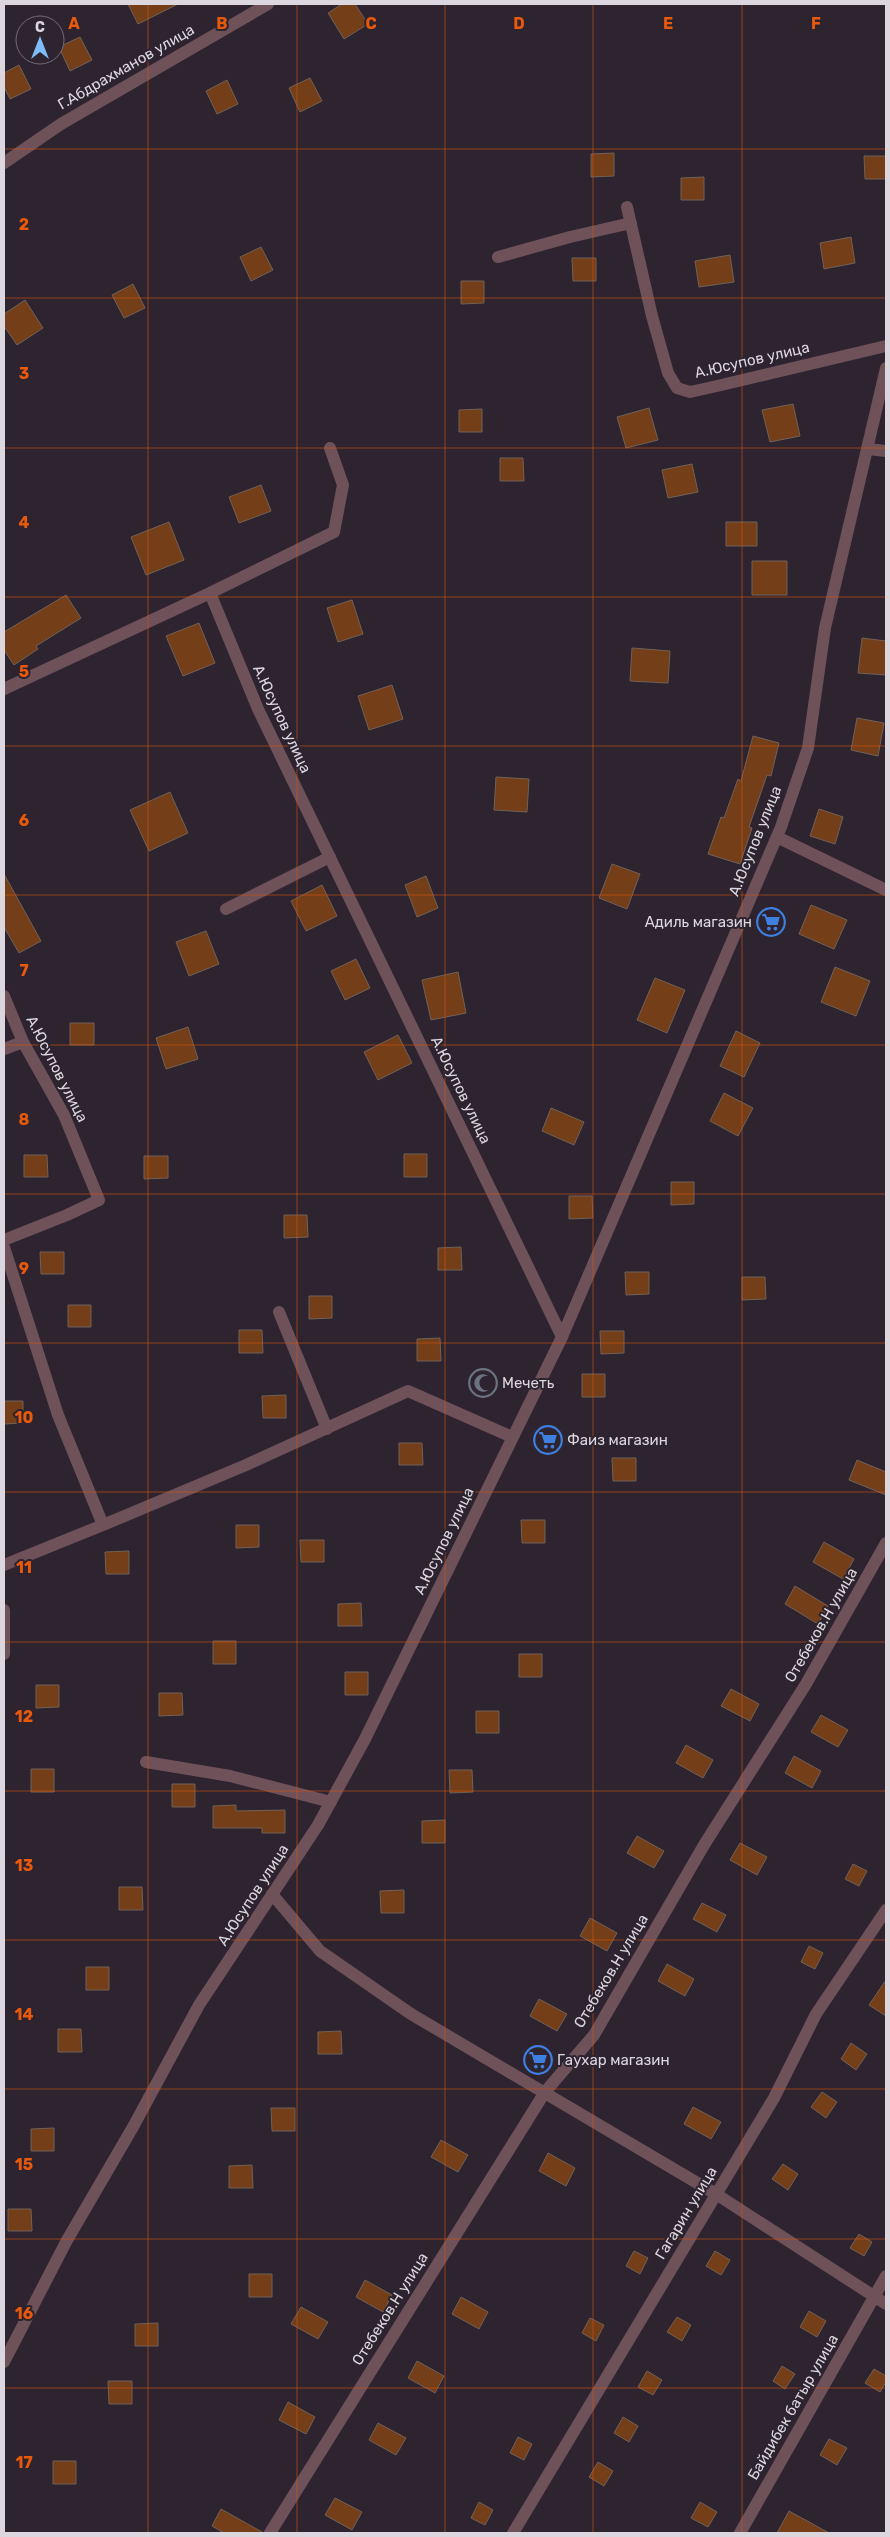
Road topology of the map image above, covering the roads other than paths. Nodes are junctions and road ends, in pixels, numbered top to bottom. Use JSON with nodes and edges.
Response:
{"nodes":[{"id":1,"x":268,"y":4,"type":"edge"},
{"id":2,"x":4,"y":163,"type":"edge"},
{"id":3,"x":627,"y":207,"type":"dead end"},
{"id":4,"x":631,"y":223,"type":"junction"},
{"id":5,"x":498,"y":257,"type":"dead end"},
{"id":6,"x":886,"y":346,"type":"edge"},
{"id":7,"x":886,"y":368,"type":"edge"},
{"id":8,"x":330,"y":448,"type":"dead end"},
{"id":9,"x":868,"y":449,"type":"junction"},
{"id":10,"x":886,"y":451,"type":"edge"},
{"id":11,"x":210,"y":593,"type":"junction"},
{"id":12,"x":4,"y":689,"type":"edge"},
{"id":13,"x":777,"y":837,"type":"junction"},
{"id":14,"x":330,"y":857,"type":"junction"},
{"id":15,"x":886,"y":890,"type":"edge"},
{"id":16,"x":226,"y":909,"type":"dead end"},
{"id":17,"x":4,"y":996,"type":"edge"},
{"id":18,"x":23,"y":1042,"type":"junction"},
{"id":19,"x":4,"y":1049,"type":"edge"},
{"id":20,"x":4,"y":1240,"type":"edge"},
{"id":21,"x":4,"y":1247,"type":"edge"},
{"id":22,"x":280,"y":1312,"type":"dead end"},
{"id":23,"x":562,"y":1337,"type":"junction"},
{"id":24,"x":327,"y":1429,"type":"junction"},
{"id":25,"x":512,"y":1436,"type":"junction"},
{"id":26,"x":103,"y":1525,"type":"junction"},
{"id":27,"x":886,"y":1543,"type":"edge"},
{"id":28,"x":4,"y":1565,"type":"edge"},
{"id":29,"x":4,"y":1610,"type":"edge"},
{"id":30,"x":4,"y":1654,"type":"edge"},
{"id":31,"x":146,"y":1762,"type":"dead end"},
{"id":32,"x":331,"y":1802,"type":"junction"},
{"id":33,"x":272,"y":1894,"type":"junction"},
{"id":34,"x":886,"y":1910,"type":"edge"},
{"id":35,"x":545,"y":2092,"type":"junction"},
{"id":36,"x":716,"y":2194,"type":"junction"},
{"id":37,"x":886,"y":2276,"type":"edge"},
{"id":38,"x":874,"y":2297,"type":"junction"},
{"id":39,"x":886,"y":2304,"type":"edge"},
{"id":40,"x":4,"y":2362,"type":"edge"},
{"id":41,"x":270,"y":2533,"type":"edge"},
{"id":42,"x":513,"y":2533,"type":"edge"},
{"id":43,"x":740,"y":2533,"type":"edge"}],
"edges":[{"from":1,"to":2,"type":"street","name":"Г.Абдрахманов улица"},
{"from":3,"to":4,"type":"street","name":"А.Юсупов улица"},
{"from":4,"to":5,"type":"street"},
{"from":4,"to":6,"type":"street","name":"А.Юсупов улица"},
{"from":7,"to":9,"type":"street","name":"А.Юсупов улица"},
{"from":8,"to":11,"type":"street"},
{"from":9,"to":10,"type":"street"},
{"from":9,"to":13,"type":"street","name":"А.Юсупов улица"},
{"from":11,"to":12,"type":"street"},
{"from":11,"to":14,"type":"street","name":"А.Юсупов улица"},
{"from":13,"to":15,"type":"street"},
{"from":13,"to":23,"type":"street","name":"А.Юсупов улица"},
{"from":14,"to":16,"type":"street"},
{"from":14,"to":23,"type":"street","name":"А.Юсупов улица"},
{"from":17,"to":18,"type":"street","name":"А.Юсупов улица"},
{"from":18,"to":19,"type":"street"},
{"from":18,"to":20,"type":"street","name":"А.Юсупов улица"},
{"from":21,"to":26,"type":"street"},
{"from":22,"to":24,"type":"street"},
{"from":23,"to":25,"type":"street","name":"А.Юсупов улица"},
{"from":24,"to":25,"type":"street"},
{"from":24,"to":26,"type":"street"},
{"from":25,"to":32,"type":"street","name":"А.Юсупов улица"},
{"from":26,"to":28,"type":"street"},
{"from":27,"to":35,"type":"street","name":"Отебеков.Н улица"},
{"from":29,"to":30,"type":"street"},
{"from":31,"to":32,"type":"street"},
{"from":32,"to":33,"type":"street","name":"А.Юсупов улица"},
{"from":33,"to":35,"type":"street"},
{"from":33,"to":40,"type":"street","name":"А.Юсупов улица"},
{"from":34,"to":36,"type":"street","name":"Гагарин улица"},
{"from":35,"to":36,"type":"street"},
{"from":35,"to":41,"type":"street","name":"Отебеков.Н улица"},
{"from":36,"to":38,"type":"street"},
{"from":36,"to":42,"type":"street","name":"Гагарин улица"},
{"from":37,"to":38,"type":"street","name":"Байдибек батыр улица"},
{"from":38,"to":39,"type":"street"},
{"from":38,"to":43,"type":"street","name":"Байдибек батыр улица"}]}
